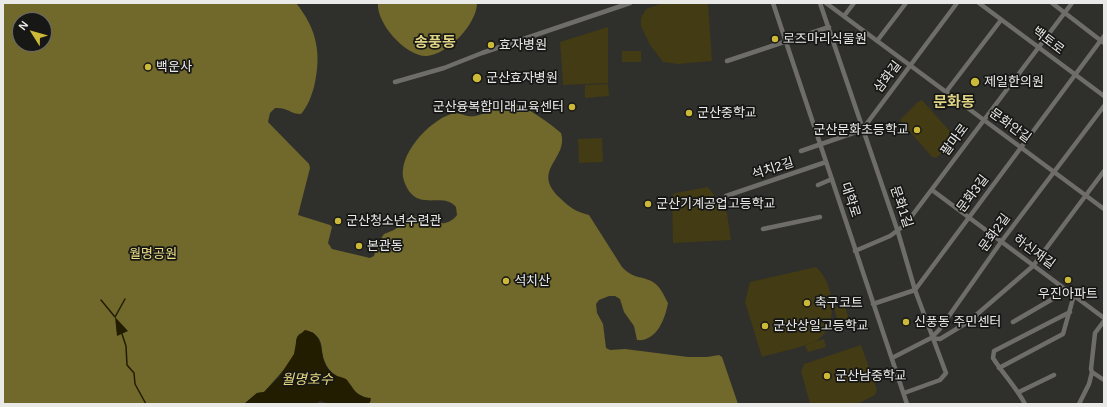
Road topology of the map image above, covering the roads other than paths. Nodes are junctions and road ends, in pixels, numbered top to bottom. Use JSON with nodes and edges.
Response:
{"nodes":[{"id":1,"x":630,"y":3,"type":"edge"},
{"id":2,"x":773,"y":3,"type":"edge"},
{"id":3,"x":820,"y":3,"type":"edge"},
{"id":4,"x":826,"y":3,"type":"edge"},
{"id":5,"x":854,"y":3,"type":"edge"},
{"id":6,"x":906,"y":3,"type":"edge"},
{"id":7,"x":957,"y":3,"type":"edge"},
{"id":8,"x":979,"y":3,"type":"edge"},
{"id":9,"x":1052,"y":3,"type":"edge"},
{"id":10,"x":1072,"y":3,"type":"edge"},
{"id":11,"x":1064,"y":12,"type":"junction"},
{"id":12,"x":844,"y":16,"type":"junction"},
{"id":13,"x":1002,"y":20,"type":"junction"},
{"id":14,"x":828,"y":27,"type":"junction"},
{"id":15,"x":1104,"y":36,"type":"edge"},
{"id":16,"x":877,"y":41,"type":"junction"},
{"id":17,"x":786,"y":42,"type":"junction"},
{"id":18,"x":1102,"y":42,"type":"edge"},
{"id":19,"x":1037,"y":48,"type":"junction"},
{"id":20,"x":727,"y":61,"type":"dead end"},
{"id":21,"x":910,"y":66,"type":"junction"},
{"id":22,"x":1074,"y":74,"type":"junction"},
{"id":23,"x":395,"y":82,"type":"dead end"},
{"id":24,"x":946,"y":92,"type":"junction"},
{"id":25,"x":1104,"y":96,"type":"edge"},
{"id":26,"x":1104,"y":106,"type":"edge"},
{"id":27,"x":983,"y":121,"type":"junction"},
{"id":28,"x":862,"y":130,"type":"junction"},
{"id":29,"x":820,"y":144,"type":"junction"},
{"id":30,"x":1021,"y":148,"type":"junction"},
{"id":31,"x":801,"y":151,"type":"dead end"},
{"id":32,"x":826,"y":162,"type":"junction"},
{"id":33,"x":1104,"y":171,"type":"edge"},
{"id":34,"x":1054,"y":172,"type":"junction"},
{"id":35,"x":832,"y":179,"type":"junction"},
{"id":36,"x":818,"y":185,"type":"dead end"},
{"id":37,"x":932,"y":190,"type":"junction"},
{"id":38,"x":726,"y":196,"type":"dead end"},
{"id":39,"x":1086,"y":196,"type":"junction"},
{"id":40,"x":1104,"y":209,"type":"edge"},
{"id":41,"x":820,"y":218,"type":"dead end"},
{"id":42,"x":968,"y":218,"type":"junction"},
{"id":43,"x":763,"y":229,"type":"dead end"},
{"id":44,"x":898,"y":232,"type":"junction"},
{"id":45,"x":1002,"y":242,"type":"junction"},
{"id":46,"x":855,"y":251,"type":"junction"},
{"id":47,"x":1032,"y":266,"type":"junction"},
{"id":48,"x":914,"y":290,"type":"junction"},
{"id":49,"x":1068,"y":290,"type":"junction"},
{"id":50,"x":1074,"y":295,"type":"junction"},
{"id":51,"x":873,"y":304,"type":"junction"},
{"id":52,"x":1070,"y":312,"type":"junction"},
{"id":53,"x":1104,"y":319,"type":"edge"},
{"id":54,"x":1013,"y":322,"type":"dead end"},
{"id":55,"x":931,"y":338,"type":"junction"},
{"id":56,"x":892,"y":358,"type":"junction"},
{"id":57,"x":999,"y":368,"type":"junction"},
{"id":58,"x":1092,"y":372,"type":"junction"},
{"id":59,"x":1054,"y":375,"type":"dead end"},
{"id":60,"x":1104,"y":380,"type":"edge"},
{"id":61,"x":1019,"y":392,"type":"junction"},
{"id":62,"x":904,"y":393,"type":"junction"},
{"id":63,"x":907,"y":404,"type":"edge"},
{"id":64,"x":1025,"y":404,"type":"edge"},
{"id":65,"x":1079,"y":404,"type":"edge"}],
"edges":[{"from":1,"to":23,"type":"street"},
{"from":2,"to":17,"type":"street","name":"대학로"},
{"from":3,"to":14,"type":"street","name":"문화1길"},
{"from":4,"to":12,"type":"street","name":"문화안길"},
{"from":5,"to":12,"type":"street"},
{"from":6,"to":16,"type":"street"},
{"from":7,"to":21,"type":"street","name":"삼화길"},
{"from":8,"to":13,"type":"street","name":"백토로"},
{"from":9,"to":11,"type":"street"},
{"from":10,"to":11,"type":"street","name":"팔마로"},
{"from":11,"to":18,"type":"street"},
{"from":11,"to":19,"type":"street","name":"팔마로"},
{"from":12,"to":16,"type":"street","name":"문화안길"},
{"from":13,"to":19,"type":"street","name":"백토로"},
{"from":13,"to":24,"type":"street"},
{"from":14,"to":17,"type":"street"},
{"from":14,"to":28,"type":"street","name":"문화1길"},
{"from":15,"to":18,"type":"street","name":"문화3길"},
{"from":16,"to":21,"type":"street","name":"문화안길"},
{"from":17,"to":20,"type":"street"},
{"from":17,"to":29,"type":"street","name":"대학로"},
{"from":18,"to":22,"type":"street","name":"문화3길"},
{"from":19,"to":22,"type":"street","name":"백토로"},
{"from":19,"to":27,"type":"street","name":"팔마로"},
{"from":21,"to":24,"type":"street","name":"문화안길"},
{"from":21,"to":28,"type":"street","name":"삼화길"},
{"from":22,"to":25,"type":"street","name":"백토로"},
{"from":22,"to":30,"type":"street","name":"문화3길"},
{"from":24,"to":27,"type":"street","name":"문화안길"},
{"from":26,"to":34,"type":"street","name":"문화2길"},
{"from":27,"to":30,"type":"street","name":"문화안길"},
{"from":27,"to":37,"type":"street","name":"팔마로"},
{"from":28,"to":29,"type":"street"},
{"from":28,"to":44,"type":"street","name":"문화1길"},
{"from":29,"to":31,"type":"street"},
{"from":29,"to":32,"type":"street","name":"대학로"},
{"from":30,"to":34,"type":"street","name":"문화안길"},
{"from":30,"to":42,"type":"street","name":"문화3길"},
{"from":32,"to":35,"type":"street","name":"대학로"},
{"from":32,"to":38,"type":"street","name":"석치2길"},
{"from":33,"to":39,"type":"street"},
{"from":34,"to":39,"type":"street","name":"문화안길"},
{"from":34,"to":45,"type":"street","name":"문화2길"},
{"from":35,"to":36,"type":"street"},
{"from":35,"to":46,"type":"street","name":"대학로"},
{"from":37,"to":42,"type":"street","name":"하신재길"},
{"from":37,"to":44,"type":"street","name":"팔마로"},
{"from":39,"to":40,"type":"street","name":"문화안길"},
{"from":39,"to":47,"type":"street"},
{"from":41,"to":43,"type":"street"},
{"from":42,"to":45,"type":"street","name":"하신재길"},
{"from":42,"to":48,"type":"street","name":"문화3길"},
{"from":44,"to":46,"type":"street","name":"팔마로"},
{"from":44,"to":48,"type":"street","name":"문화1길"},
{"from":45,"to":47,"type":"street","name":"하신재길"},
{"from":45,"to":55,"type":"street","name":"문화2길"},
{"from":46,"to":51,"type":"street","name":"대학로"},
{"from":47,"to":49,"type":"street","name":"하신재길"},
{"from":47,"to":55,"type":"street"},
{"from":48,"to":51,"type":"street"},
{"from":48,"to":55,"type":"street","name":"문화1길"},
{"from":49,"to":50,"type":"street","name":"하신재길"},
{"from":49,"to":54,"type":"street"},
{"from":50,"to":52,"type":"street"},
{"from":50,"to":53,"type":"street","name":"하신재길"},
{"from":51,"to":56,"type":"street","name":"대학로"},
{"from":52,"to":57,"type":"street"},
{"from":52,"to":57,"type":"street"},
{"from":53,"to":58,"type":"street"},
{"from":55,"to":56,"type":"street","name":"문화2길"},
{"from":55,"to":62,"type":"street","name":"문화1길"},
{"from":56,"to":62,"type":"street","name":"대학로"},
{"from":57,"to":61,"type":"street"},
{"from":58,"to":60,"type":"street"},
{"from":58,"to":65,"type":"street"},
{"from":59,"to":61,"type":"street"},
{"from":61,"to":64,"type":"street"},
{"from":62,"to":63,"type":"street","name":"대학로"}]}
